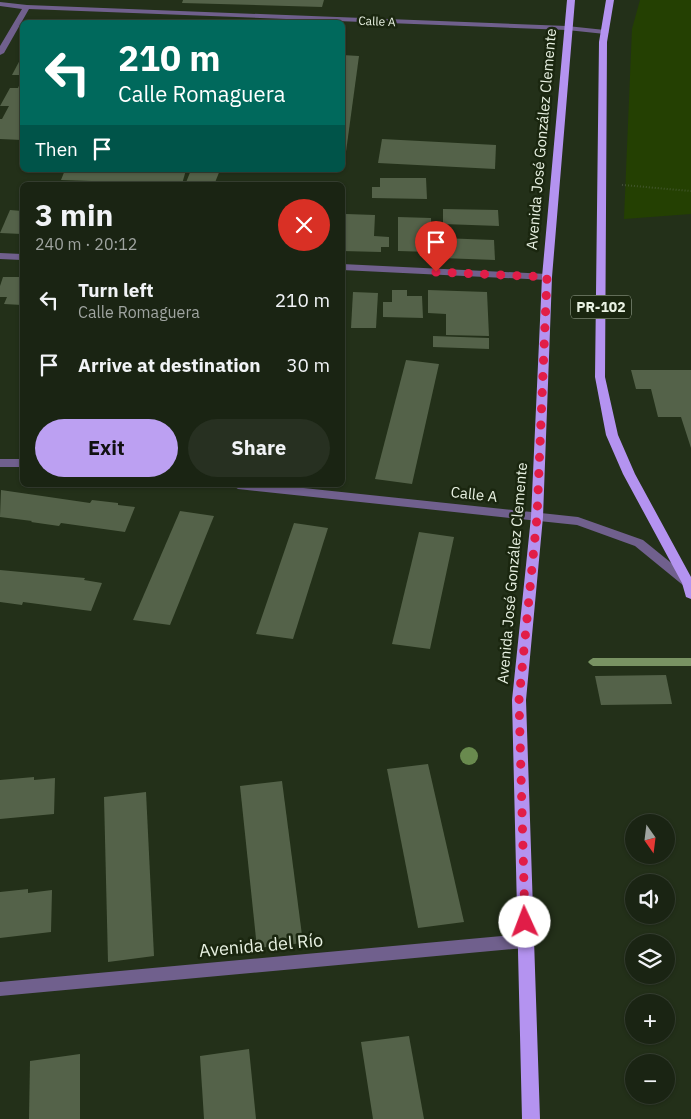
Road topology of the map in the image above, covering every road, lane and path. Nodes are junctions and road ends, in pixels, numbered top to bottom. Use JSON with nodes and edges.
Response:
{"nodes":[{"id":1,"x":571,"y":0,"type":"edge"},
{"id":2,"x":610,"y":0,"type":"edge"},
{"id":3,"x":0,"y":4,"type":"edge"},
{"id":4,"x":26,"y":7,"type":"junction"},
{"id":5,"x":567,"y":28,"type":"junction"},
{"id":6,"x":605,"y":32,"type":"junction"},
{"id":7,"x":0,"y":53,"type":"edge"},
{"id":8,"x":603,"y":184,"type":"junction"},
{"id":9,"x":691,"y":191,"type":"edge"},
{"id":10,"x":0,"y":256,"type":"edge"},
{"id":11,"x":20,"y":257,"type":"edge"},
{"id":12,"x":345,"y":267,"type":"edge"},
{"id":13,"x":547,"y":277,"type":"junction"},
{"id":14,"x":0,"y":463,"type":"edge"},
{"id":15,"x":20,"y":463,"type":"edge"},
{"id":16,"x":257,"y":487,"type":"edge"},
{"id":17,"x":537,"y":517,"type":"junction"},
{"id":18,"x":690,"y":589,"type":"edge"},
{"id":19,"x":525,"y":941,"type":"junction"},
{"id":20,"x":0,"y":989,"type":"edge"},
{"id":21,"x":531,"y":1119,"type":"edge"}],
"edges":[{"from":1,"to":5,"type":"main road","name":"Avenida José González Clemente"},
{"from":2,"to":6,"type":"main road","number":"PR-102"},
{"from":3,"to":4,"type":"street","name":"Calle A"},
{"from":4,"to":5,"type":"street","name":"Calle A"},
{"from":4,"to":7,"type":"street"},
{"from":5,"to":6,"type":"street","name":"Calle A"},
{"from":5,"to":13,"type":"main road","name":"Avenida José González Clemente"},
{"from":6,"to":8,"type":"main road","number":"PR-102"},
{"from":8,"to":9,"type":"path"},
{"from":8,"to":18,"type":"main road","number":"PR-102"},
{"from":10,"to":11,"type":"street"},
{"from":12,"to":13,"type":"street"},
{"from":13,"to":17,"type":"main road","name":"Avenida José González Clemente"},
{"from":14,"to":15,"type":"street"},
{"from":16,"to":17,"type":"street","name":"Calle A"},
{"from":17,"to":18,"type":"street","name":"Calle A"},
{"from":17,"to":19,"type":"main road","name":"Avenida José González Clemente"},
{"from":19,"to":20,"type":"street","name":"Avenida del Río"},
{"from":19,"to":21,"type":"main road","name":"Avenida José González Clemente"}]}
